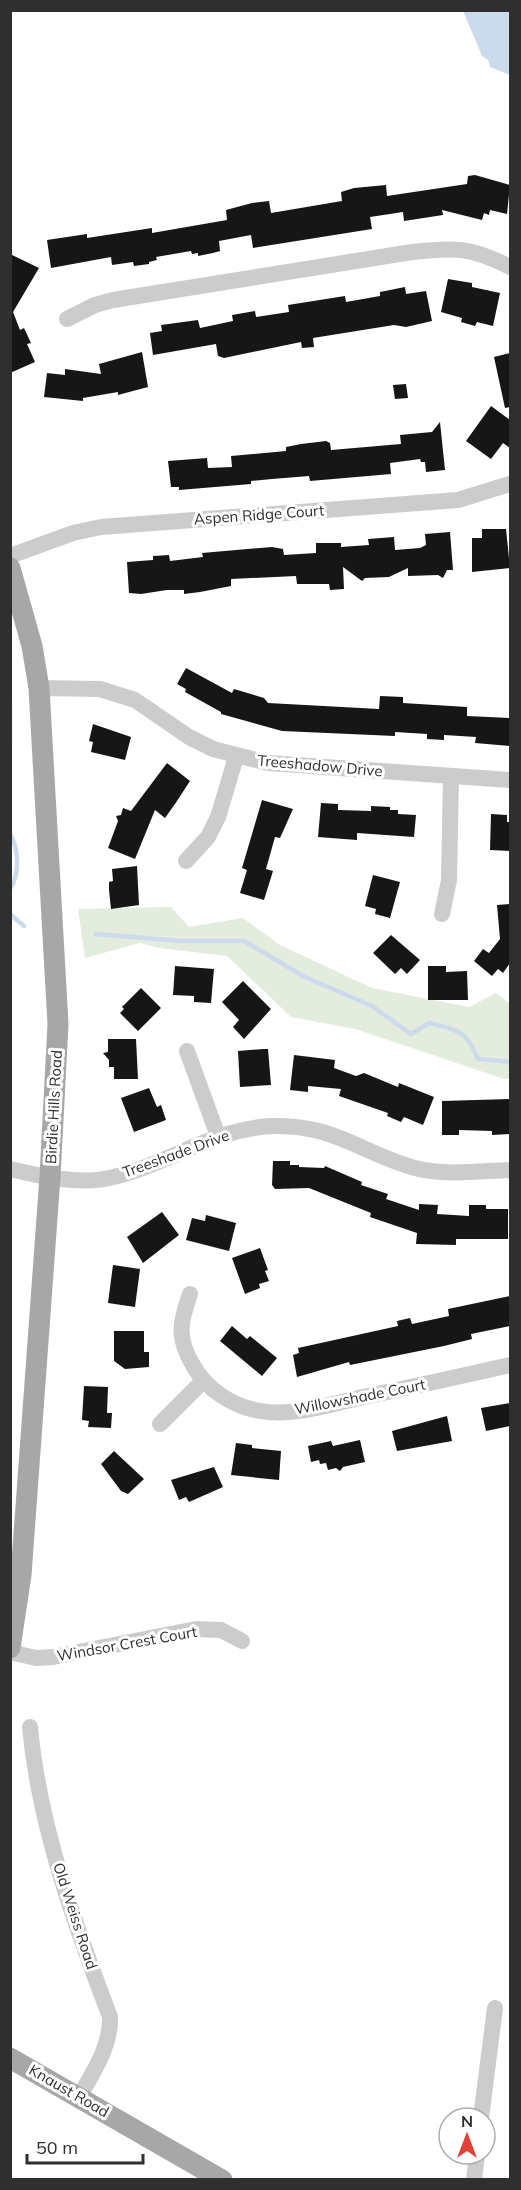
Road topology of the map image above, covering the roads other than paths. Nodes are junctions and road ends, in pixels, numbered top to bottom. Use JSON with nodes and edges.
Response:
{"nodes":[{"id":1,"x":510,"y":267,"type":"edge"},
{"id":2,"x":67,"y":319,"type":"dead end"},
{"id":3,"x":510,"y":484,"type":"edge"},
{"id":4,"x":10,"y":556,"type":"edge"},
{"id":5,"x":10,"y":568,"type":"edge"},
{"id":6,"x":39,"y":688,"type":"junction"},
{"id":7,"x":236,"y":757,"type":"junction"},
{"id":8,"x":451,"y":776,"type":"junction"},
{"id":9,"x":510,"y":780,"type":"edge"},
{"id":10,"x":186,"y":861,"type":"dead end"},
{"id":11,"x":442,"y":914,"type":"dead end"},
{"id":12,"x":187,"y":1051,"type":"dead end"},
{"id":13,"x":218,"y":1136,"type":"junction"},
{"id":14,"x":10,"y":1169,"type":"edge"},
{"id":15,"x":510,"y":1170,"type":"edge"},
{"id":16,"x":50,"y":1177,"type":"junction"},
{"id":17,"x":190,"y":1294,"type":"dead end"},
{"id":18,"x":510,"y":1365,"type":"edge"},
{"id":19,"x":202,"y":1382,"type":"junction"},
{"id":20,"x":160,"y":1424,"type":"dead end"},
{"id":21,"x":242,"y":1641,"type":"dead end"},
{"id":22,"x":10,"y":1650,"type":"edge"},
{"id":23,"x":30,"y":1727,"type":"dead end"},
{"id":24,"x":495,"y":2008,"type":"dead end"},
{"id":25,"x":10,"y":2058,"type":"edge"},
{"id":26,"x":79,"y":2097,"type":"junction"},
{"id":27,"x":483,"y":2106,"type":"edge"},
{"id":28,"x":222,"y":2180,"type":"edge"}],
"edges":[{"from":1,"to":2,"type":"street"},
{"from":3,"to":4,"type":"street","name":"Aspen Ridge Court"},
{"from":5,"to":6,"type":"main road","name":"Birdie Hills Road"},
{"from":6,"to":7,"type":"street","name":"Treeshadow Drive"},
{"from":6,"to":16,"type":"main road","name":"Birdie Hills Road"},
{"from":7,"to":8,"type":"street","name":"Treeshadow Drive"},
{"from":7,"to":10,"type":"street"},
{"from":8,"to":9,"type":"street","name":"Treeshadow Drive"},
{"from":8,"to":11,"type":"street"},
{"from":12,"to":13,"type":"street"},
{"from":13,"to":15,"type":"street","name":"Treeshade Drive"},
{"from":13,"to":16,"type":"street","name":"Treeshade Drive"},
{"from":14,"to":16,"type":"street","name":"Treeshade Drive"},
{"from":16,"to":22,"type":"main road","name":"Birdie Hills Road"},
{"from":17,"to":19,"type":"street","name":"Willowshade Court"},
{"from":18,"to":19,"type":"street","name":"Willowshade Court"},
{"from":19,"to":20,"type":"street"},
{"from":21,"to":22,"type":"street","name":"Windsor Crest Court"},
{"from":23,"to":26,"type":"street","name":"Old Weiss Road"},
{"from":24,"to":27,"type":"street"},
{"from":25,"to":26,"type":"main road","name":"Knaust Road"},
{"from":26,"to":28,"type":"main road","name":"Knaust Road"}]}
